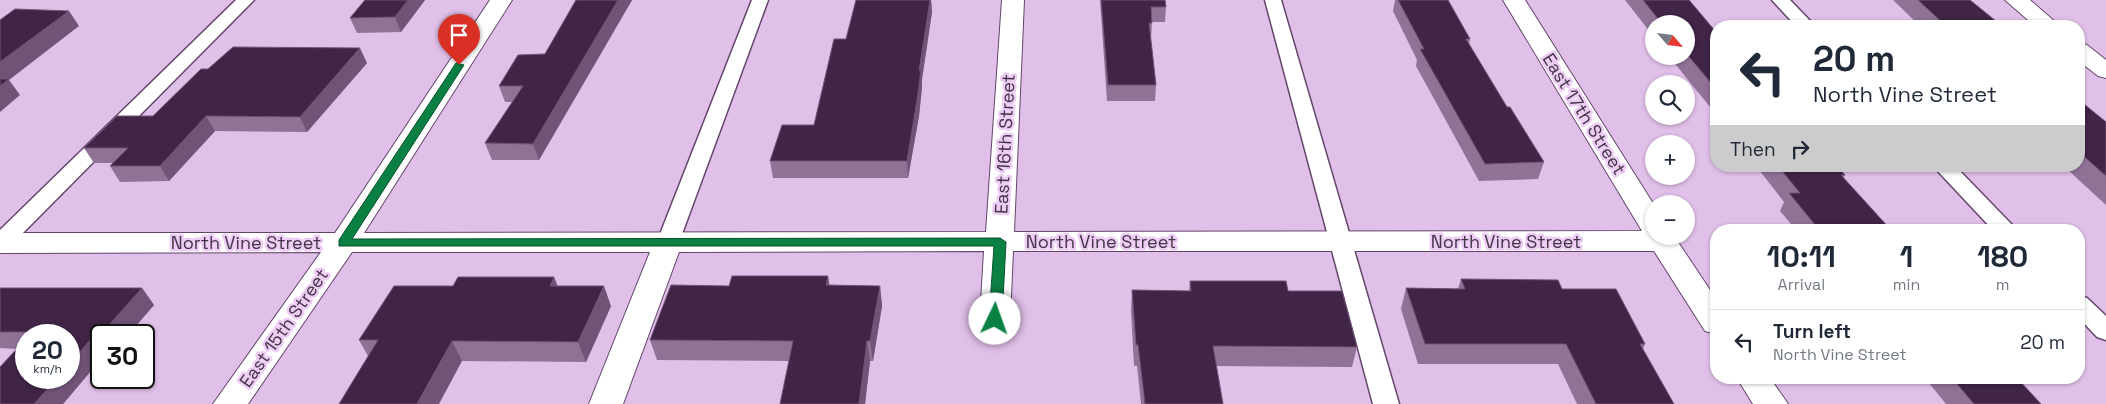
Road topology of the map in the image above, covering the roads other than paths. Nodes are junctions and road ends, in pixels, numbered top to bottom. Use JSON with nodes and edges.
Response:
{"nodes":[{"id":1,"x":246,"y":0,"type":"edge"},
{"id":2,"x":501,"y":0,"type":"edge"},
{"id":3,"x":760,"y":0,"type":"edge"},
{"id":4,"x":1013,"y":0,"type":"edge"},
{"id":5,"x":1273,"y":0,"type":"edge"},
{"id":6,"x":1514,"y":0,"type":"edge"},
{"id":7,"x":1780,"y":0,"type":"edge"},
{"id":8,"x":2016,"y":0,"type":"edge"},
{"id":9,"x":1800,"y":20,"type":"edge"},
{"id":10,"x":2041,"y":20,"type":"edge"},
{"id":11,"x":2085,"y":55,"type":"edge"},
{"id":12,"x":2106,"y":71,"type":"edge"},
{"id":13,"x":1950,"y":172,"type":"edge"},
{"id":14,"x":1645,"y":214,"type":"edge"},
{"id":15,"x":2000,"y":224,"type":"edge"},
{"id":16,"x":1645,"y":235,"type":"edge"},
{"id":17,"x":668,"y":242,"type":"junction"},
{"id":18,"x":1000,"y":242,"type":"junction"},
{"id":19,"x":1340,"y":242,"type":"junction"},
{"id":20,"x":0,"y":243,"type":"edge"},
{"id":21,"x":343,"y":243,"type":"junction"},
{"id":22,"x":1665,"y":245,"type":"edge"},
{"id":23,"x":2085,"y":310,"type":"edge"},
{"id":24,"x":1710,"y":314,"type":"edge"},
{"id":25,"x":995,"y":319,"type":"dead end"},
{"id":26,"x":2106,"y":332,"type":"edge"},
{"id":27,"x":1757,"y":384,"type":"edge"},
{"id":28,"x":230,"y":404,"type":"edge"},
{"id":29,"x":606,"y":404,"type":"edge"},
{"id":30,"x":1386,"y":404,"type":"edge"},
{"id":31,"x":1770,"y":404,"type":"edge"}],
"edges":[{"from":1,"to":20,"type":"lane"},
{"from":2,"to":21,"type":"street","name":"East 15th Street"},
{"from":3,"to":17,"type":"lane"},
{"from":4,"to":18,"type":"street","name":"East 16th Street"},
{"from":5,"to":19,"type":"lane"},
{"from":6,"to":14,"type":"street","name":"East 17th Street"},
{"from":7,"to":9,"type":"lane"},
{"from":8,"to":10,"type":"street"},
{"from":11,"to":12,"type":"street"},
{"from":13,"to":15,"type":"lane"},
{"from":16,"to":19,"type":"street","name":"North Vine Street"},
{"from":17,"to":18,"type":"street","name":"North Vine Street"},
{"from":17,"to":21,"type":"street","name":"North Vine Street"},
{"from":17,"to":29,"type":"street"},
{"from":18,"to":19,"type":"street","name":"North Vine Street"},
{"from":18,"to":25,"type":"street","name":"East 16th Street"},
{"from":19,"to":30,"type":"lane"},
{"from":20,"to":21,"type":"street","name":"North Vine Street"},
{"from":21,"to":28,"type":"street","name":"East 15th Street"},
{"from":22,"to":24,"type":"street","name":"East 17th Street"},
{"from":23,"to":26,"type":"lane"},
{"from":27,"to":31,"type":"street"}]}
